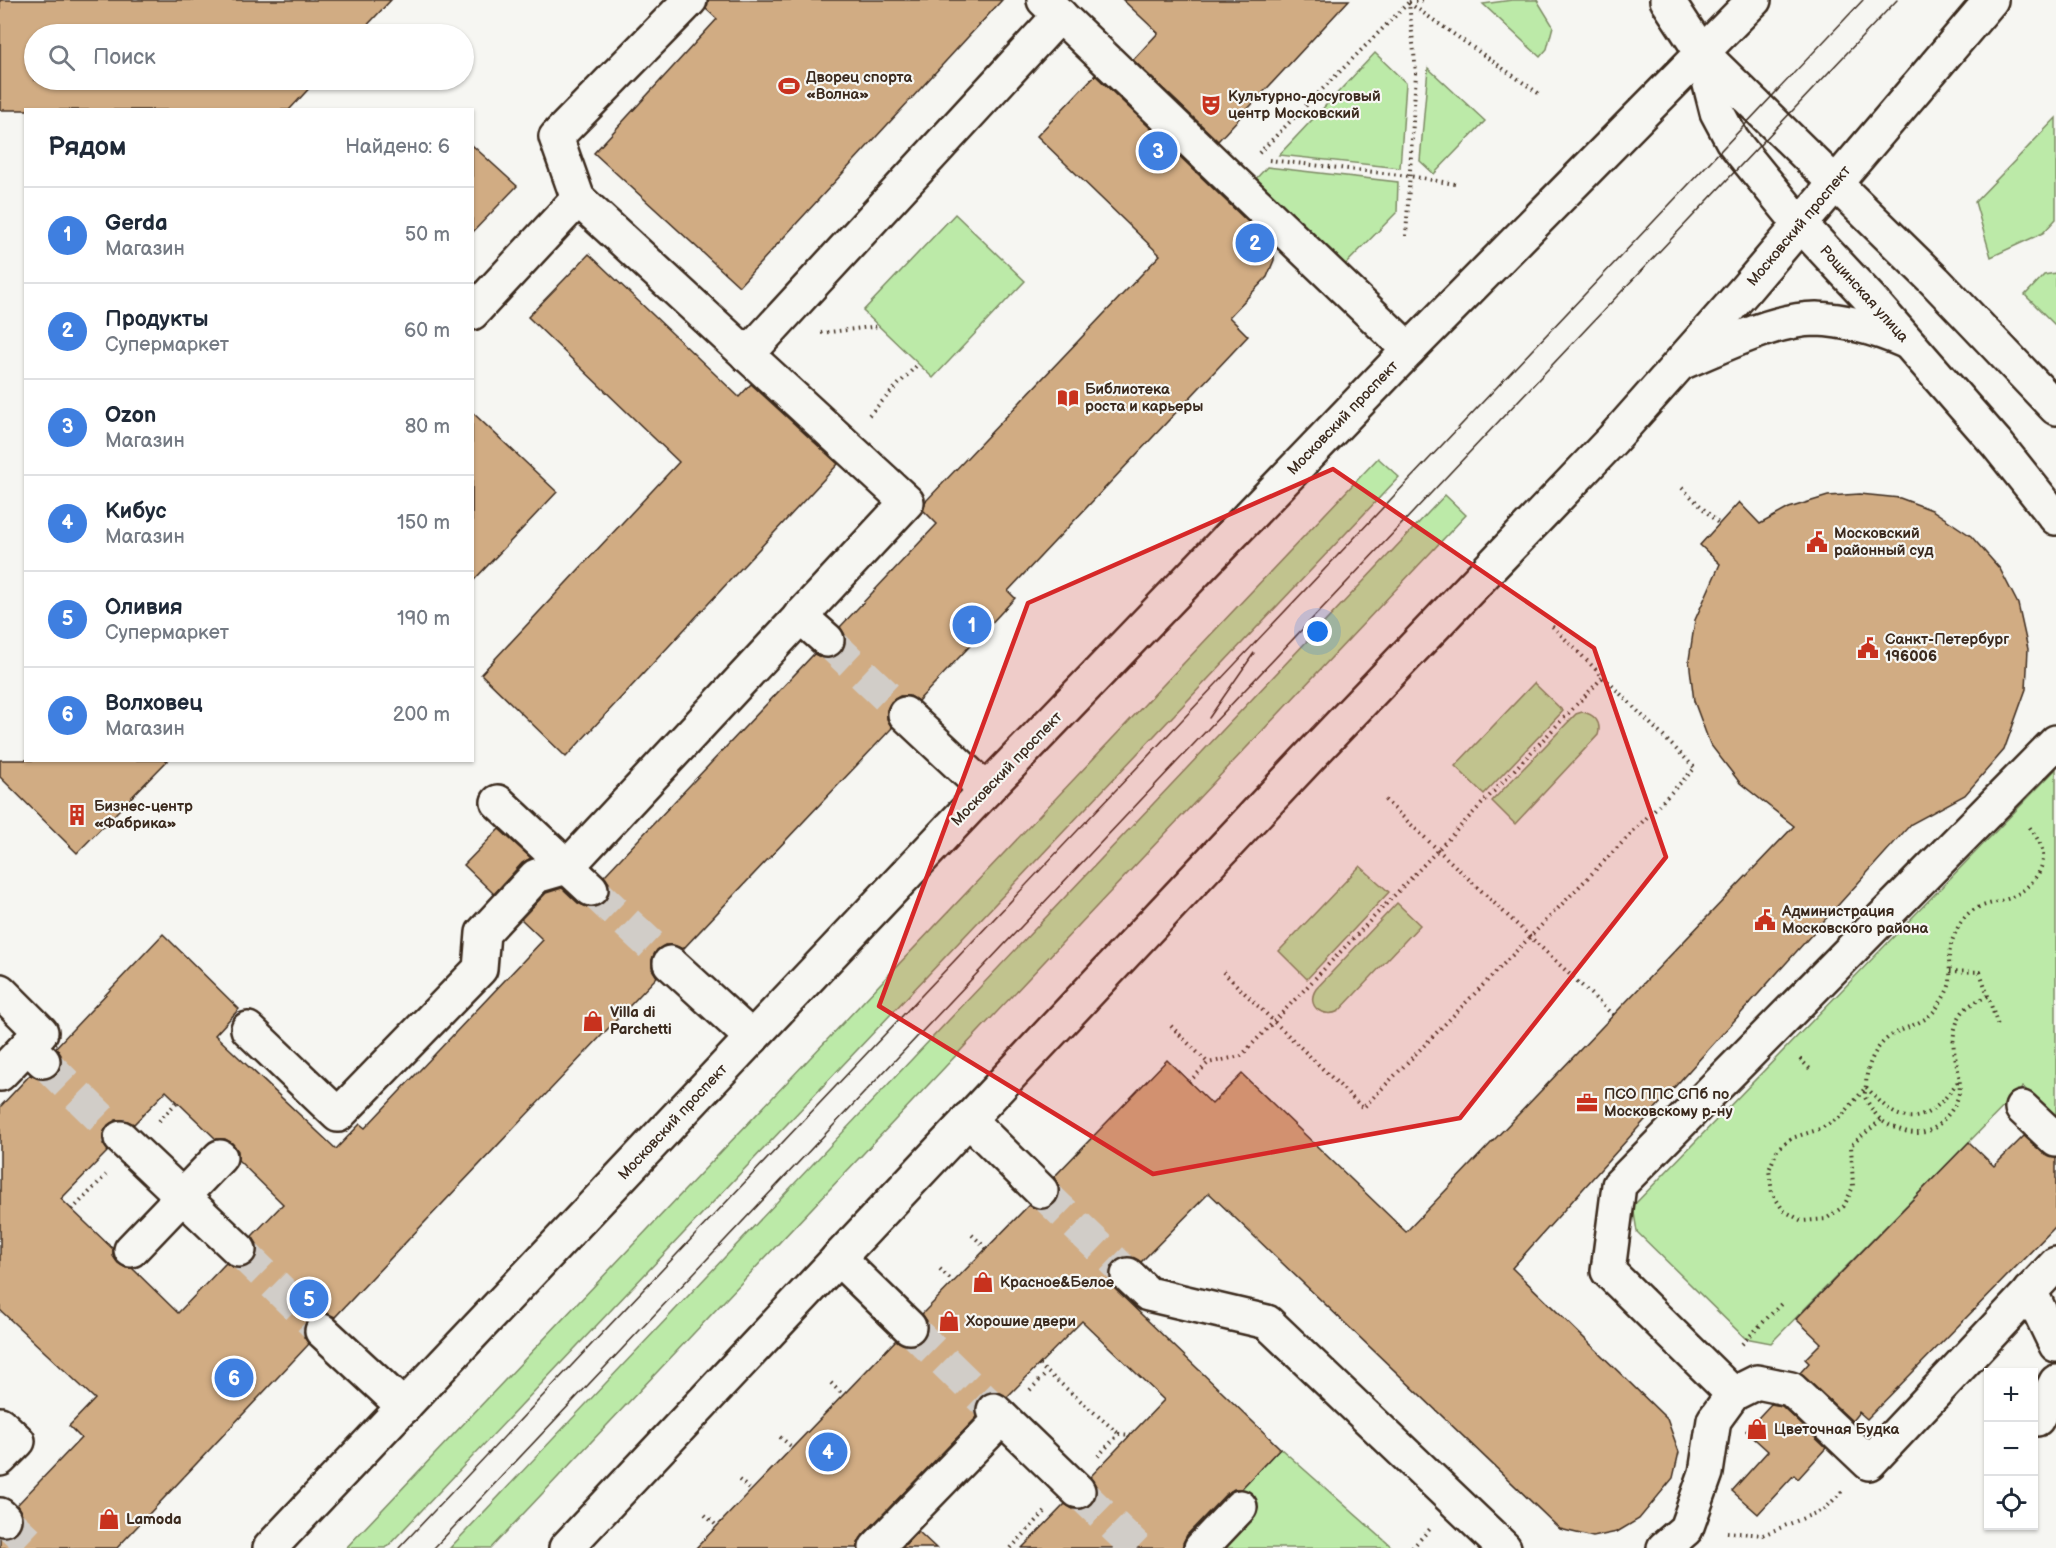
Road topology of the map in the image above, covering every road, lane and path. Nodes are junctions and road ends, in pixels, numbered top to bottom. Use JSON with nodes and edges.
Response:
{"nodes":[{"id":1,"x":690,"y":0,"type":"edge"},
{"id":2,"x":1425,"y":0,"type":"edge"},
{"id":3,"x":1667,"y":0,"type":"edge"},
{"id":4,"x":1754,"y":0,"type":"edge"},
{"id":5,"x":1991,"y":0,"type":"edge"},
{"id":6,"x":1410,"y":1,"type":"edge"},
{"id":7,"x":1052,"y":8,"type":"edge"},
{"id":8,"x":1702,"y":53,"type":"junction"},
{"id":9,"x":1541,"y":95,"type":"dead end"},
{"id":10,"x":1409,"y":176,"type":"junction"},
{"id":11,"x":1834,"y":183,"type":"junction"},
{"id":12,"x":1455,"y":184,"type":"dead end"},
{"id":13,"x":578,"y":199,"type":"junction"},
{"id":14,"x":1800,"y":224,"type":"junction"},
{"id":15,"x":1406,"y":236,"type":"dead end"},
{"id":16,"x":474,"y":311,"type":"edge"},
{"id":17,"x":1908,"y":343,"type":"junction"},
{"id":18,"x":1409,"y":350,"type":"junction"},
{"id":19,"x":747,"y":355,"type":"junction"},
{"id":20,"x":1681,"y":363,"type":"junction"},
{"id":21,"x":918,"y":364,"type":"dead end"},
{"id":22,"x":2056,"y":408,"type":"edge"},
{"id":23,"x":843,"y":443,"type":"junction"},
{"id":24,"x":1682,"y":488,"type":"dead end"},
{"id":25,"x":2056,"y":518,"type":"edge"},
{"id":26,"x":1719,"y":524,"type":"dead end"},
{"id":27,"x":800,"y":616,"type":"junction"},
{"id":28,"x":1552,"y":626,"type":"dead end"},
{"id":29,"x":827,"y":640,"type":"tunnel mouth"},
{"id":30,"x":1603,"y":677,"type":"junction"},
{"id":31,"x":905,"y":714,"type":"tunnel mouth"},
{"id":32,"x":2056,"y":742,"type":"edge"},
{"id":33,"x":986,"y":790,"type":"junction"},
{"id":34,"x":1385,"y":800,"type":"dead end"},
{"id":35,"x":498,"y":802,"type":"dead end"},
{"id":36,"x":2025,"y":819,"type":"dead end"},
{"id":37,"x":1438,"y":850,"type":"junction"},
{"id":38,"x":567,"y":867,"type":"junction"},
{"id":39,"x":591,"y":890,"type":"tunnel mouth"},
{"id":40,"x":1531,"y":938,"type":"junction"},
{"id":41,"x":670,"y":963,"type":"tunnel mouth"},
{"id":42,"x":1950,"y":971,"type":"junction"},
{"id":43,"x":1223,"y":972,"type":"dead end"},
{"id":44,"x":0,"y":991,"type":"edge"},
{"id":45,"x":1988,"y":996,"type":"junction"},
{"id":46,"x":1614,"y":1016,"type":"dead end"},
{"id":47,"x":1274,"y":1021,"type":"junction"},
{"id":48,"x":1171,"y":1026,"type":"dead end"},
{"id":49,"x":1998,"y":1026,"type":"dead end"},
{"id":50,"x":248,"y":1029,"type":"dead end"},
{"id":51,"x":752,"y":1038,"type":"junction"},
{"id":52,"x":1208,"y":1063,"type":"junction"},
{"id":53,"x":0,"y":1074,"type":"edge"},
{"id":54,"x":1961,"y":1079,"type":"junction"},
{"id":55,"x":1189,"y":1082,"type":"dead end"},
{"id":56,"x":1866,"y":1087,"type":"junction"},
{"id":57,"x":2022,"y":1108,"type":"dead end"},
{"id":58,"x":968,"y":1119,"type":"junction"},
{"id":59,"x":1881,"y":1120,"type":"junction"},
{"id":60,"x":121,"y":1138,"type":"tunnel mouth"},
{"id":61,"x":2056,"y":1140,"type":"edge"},
{"id":62,"x":220,"y":1157,"type":"dead end"},
{"id":63,"x":1041,"y":1191,"type":"tunnel mouth"},
{"id":64,"x":183,"y":1196,"type":"junction"},
{"id":65,"x":972,"y":1235,"type":"dead end"},
{"id":66,"x":986,"y":1248,"type":"dead end"},
{"id":67,"x":131,"y":1250,"type":"dead end"},
{"id":68,"x":238,"y":1250,"type":"tunnel mouth"},
{"id":69,"x":838,"y":1258,"type":"junction"},
{"id":70,"x":2056,"y":1264,"type":"edge"},
{"id":71,"x":940,"y":1269,"type":"dead end"},
{"id":72,"x":1128,"y":1275,"type":"tunnel mouth"},
{"id":73,"x":953,"y":1282,"type":"dead end"},
{"id":74,"x":2030,"y":1291,"type":"junction"},
{"id":75,"x":1781,"y":1304,"type":"dead end"},
{"id":76,"x":909,"y":1327,"type":"tunnel mouth"},
{"id":77,"x":322,"y":1331,"type":"tunnel mouth"},
{"id":78,"x":2056,"y":1345,"type":"edge"},
{"id":79,"x":1039,"y":1365,"type":"dead end"},
{"id":80,"x":2056,"y":1382,"type":"edge"},
{"id":81,"x":831,"y":1383,"type":"dead end"},
{"id":82,"x":1723,"y":1384,"type":"junction"},
{"id":83,"x":843,"y":1395,"type":"dead end"},
{"id":84,"x":404,"y":1407,"type":"junction"},
{"id":85,"x":2038,"y":1417,"type":"edge"},
{"id":86,"x":0,"y":1424,"type":"edge"},
{"id":87,"x":1119,"y":1434,"type":"dead end"},
{"id":88,"x":780,"y":1437,"type":"dead end"},
{"id":89,"x":792,"y":1447,"type":"dead end"},
{"id":90,"x":0,"y":1459,"type":"edge"},
{"id":91,"x":1869,"y":1462,"type":"junction"},
{"id":92,"x":739,"y":1480,"type":"dead end"},
{"id":93,"x":751,"y":1490,"type":"dead end"},
{"id":94,"x":1078,"y":1491,"type":"tunnel mouth"},
{"id":95,"x":1240,"y":1507,"type":"dead end"},
{"id":96,"x":705,"y":1515,"type":"dead end"},
{"id":97,"x":717,"y":1526,"type":"dead end"},
{"id":98,"x":1425,"y":1534,"type":"dead end"},
{"id":99,"x":1675,"y":1539,"type":"edge"},
{"id":100,"x":270,"y":1548,"type":"edge"},
{"id":101,"x":566,"y":1548,"type":"edge"},
{"id":102,"x":876,"y":1548,"type":"edge"},
{"id":103,"x":1201,"y":1548,"type":"edge"},
{"id":104,"x":1412,"y":1548,"type":"edge"},
{"id":105,"x":1504,"y":1548,"type":"edge"}],
"edges":[{"from":1,"to":13,"type":"main road"},
{"from":2,"to":6,"type":"path"},
{"from":3,"to":8,"type":"main road","name":"Рощинская улица"},
{"from":4,"to":8,"type":"main road","name":"Московский проспект"},
{"from":5,"to":11,"type":"main road","name":"Московский проспект"},
{"from":6,"to":9,"type":"path"},
{"from":6,"to":10,"type":"path"},
{"from":6,"to":10,"type":"path"},
{"from":7,"to":18,"type":"main road"},
{"from":7,"to":19,"type":"main road"},
{"from":8,"to":11,"type":"main road","name":"Рощинская улица"},
{"from":8,"to":14,"type":"main road","name":"Рощинская улица"},
{"from":8,"to":18,"type":"main road","name":"Московский проспект"},
{"from":10,"to":12,"type":"path"},
{"from":10,"to":15,"type":"path"},
{"from":11,"to":14,"type":"main road","name":"Московский проспект"},
{"from":11,"to":22,"type":"main road","name":"Рощинская улица"},
{"from":13,"to":16,"type":"main road"},
{"from":13,"to":19,"type":"main road"},
{"from":14,"to":17,"type":"main road","name":"Рощинская улица"},
{"from":14,"to":20,"type":"main road","name":"Московский проспект"},
{"from":17,"to":20,"type":"main road"},
{"from":17,"to":25,"type":"main road","name":"Рощинская улица"},
{"from":18,"to":33,"type":"main road","name":"Московский проспект"},
{"from":19,"to":23,"type":"main road"},
{"from":20,"to":58,"type":"main road","name":"Московский проспект"},
{"from":21,"to":23,"type":"path"},
{"from":23,"to":27,"type":"main road"},
{"from":24,"to":26,"type":"path"},
{"from":27,"to":29,"type":"main road"},
{"from":27,"to":38,"type":"main road"},
{"from":28,"to":30,"type":"path"},
{"from":30,"to":37,"type":"path"},
{"from":30,"to":40,"type":"path"},
{"from":31,"to":33,"type":"main road"},
{"from":32,"to":82,"type":"main road"},
{"from":33,"to":51,"type":"main road","name":"Московский проспект"},
{"from":34,"to":37,"type":"path"},
{"from":35,"to":38,"type":"main road"},
{"from":36,"to":42,"type":"path"},
{"from":37,"to":40,"type":"path"},
{"from":37,"to":47,"type":"path"},
{"from":38,"to":39,"type":"main road"},
{"from":38,"to":50,"type":"main road"},
{"from":40,"to":46,"type":"path"},
{"from":40,"to":47,"type":"path"},
{"from":41,"to":51,"type":"main road"},
{"from":42,"to":45,"type":"path"},
{"from":42,"to":56,"type":"path"},
{"from":43,"to":47,"type":"path"},
{"from":44,"to":53,"type":"main road"},
{"from":45,"to":49,"type":"path"},
{"from":45,"to":54,"type":"path"},
{"from":47,"to":52,"type":"path"},
{"from":48,"to":52,"type":"path"},
{"from":51,"to":84,"type":"main road","name":"Московский проспект"},
{"from":52,"to":55,"type":"path"},
{"from":54,"to":56,"type":"path"},
{"from":54,"to":59,"type":"path"},
{"from":56,"to":59,"type":"path"},
{"from":56,"to":59,"type":"path"},
{"from":57,"to":61,"type":"main road"},
{"from":58,"to":63,"type":"main road"},
{"from":58,"to":69,"type":"main road","name":"Московский проспект"},
{"from":60,"to":64,"type":"main road"},
{"from":62,"to":64,"type":"main road"},
{"from":64,"to":67,"type":"main road"},
{"from":64,"to":68,"type":"main road"},
{"from":65,"to":66,"type":"path"},
{"from":69,"to":76,"type":"main road"},
{"from":69,"to":101,"type":"main road","name":"Московский проспект"},
{"from":70,"to":74,"type":"main road"},
{"from":71,"to":73,"type":"path"},
{"from":72,"to":105,"type":"main road"},
{"from":74,"to":78,"type":"main road"},
{"from":74,"to":91,"type":"main road"},
{"from":75,"to":82,"type":"path"},
{"from":77,"to":84,"type":"main road"},
{"from":79,"to":87,"type":"path"},
{"from":80,"to":85,"type":"main road"},
{"from":81,"to":83,"type":"path"},
{"from":82,"to":91,"type":"main road"},
{"from":82,"to":99,"type":"main road"},
{"from":84,"to":100,"type":"main road","name":"Московский проспект"},
{"from":86,"to":90,"type":"main road"},
{"from":88,"to":89,"type":"path"},
{"from":91,"to":99,"type":"path"},
{"from":92,"to":93,"type":"path"},
{"from":94,"to":102,"type":"main road"},
{"from":95,"to":103,"type":"main road"},
{"from":96,"to":97,"type":"path"},
{"from":98,"to":104,"type":"path"}]}
